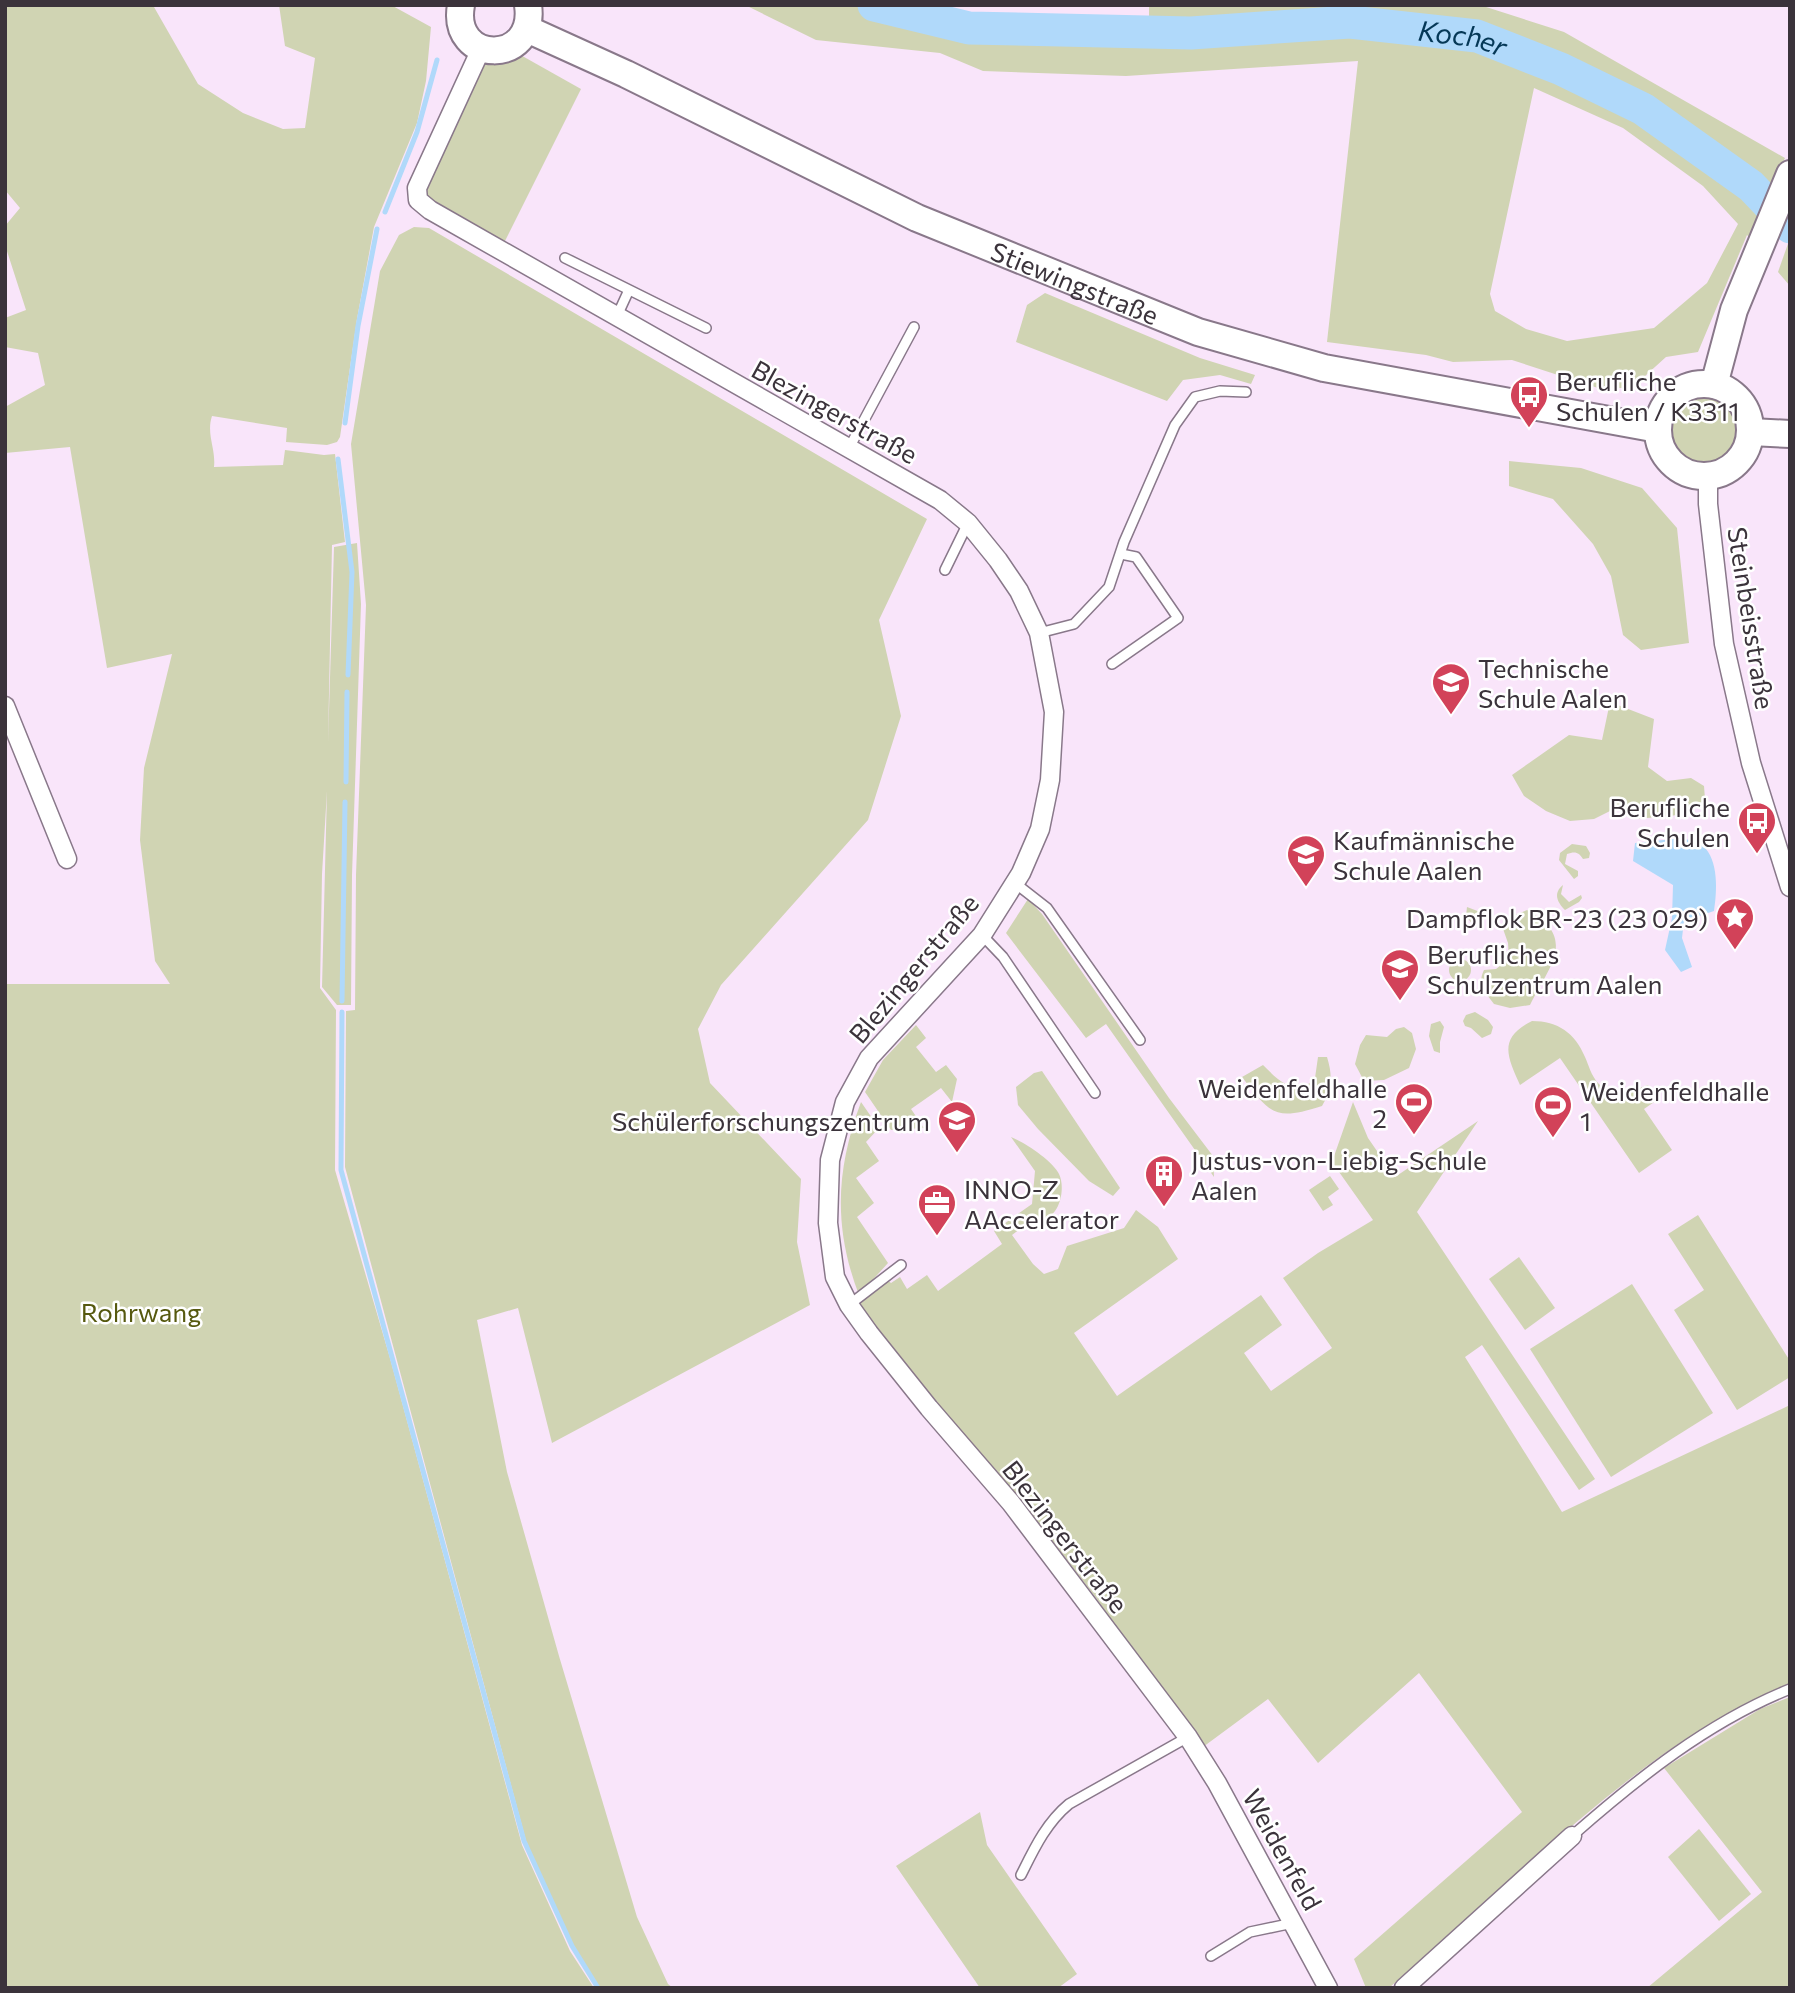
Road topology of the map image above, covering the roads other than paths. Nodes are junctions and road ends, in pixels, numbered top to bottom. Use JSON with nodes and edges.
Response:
{"nodes":[{"id":1,"x":461,"y":5,"type":"edge"},
{"id":2,"x":528,"y":17,"type":"edge"},
{"id":3,"x":481,"y":49,"type":"junction"},
{"id":4,"x":1790,"y":174,"type":"edge"},
{"id":5,"x":565,"y":258,"type":"dead end"},
{"id":6,"x":628,"y":292,"type":"junction"},
{"id":7,"x":617,"y":316,"type":"junction"},
{"id":8,"x":914,"y":327,"type":"dead end"},
{"id":9,"x":706,"y":328,"type":"dead end"},
{"id":10,"x":1714,"y":385,"type":"junction"},
{"id":11,"x":1246,"y":392,"type":"dead end"},
{"id":12,"x":1658,"y":429,"type":"junction"},
{"id":13,"x":1751,"y":432,"type":"junction"},
{"id":14,"x":1790,"y":434,"type":"edge"},
{"id":15,"x":848,"y":450,"type":"junction"},
{"id":16,"x":1708,"y":477,"type":"junction"},
{"id":17,"x":968,"y":523,"type":"junction"},
{"id":18,"x":1121,"y":554,"type":"junction"},
{"id":19,"x":945,"y":570,"type":"dead end"},
{"id":20,"x":1040,"y":634,"type":"junction"},
{"id":21,"x":1111,"y":664,"type":"dead end"},
{"id":22,"x":5,"y":706,"type":"edge"},
{"id":23,"x":67,"y":859,"type":"dead end"},
{"id":24,"x":1015,"y":883,"type":"junction"},
{"id":25,"x":1790,"y":887,"type":"edge"},
{"id":26,"x":982,"y":936,"type":"junction"},
{"id":27,"x":1140,"y":1040,"type":"dead end"},
{"id":28,"x":1094,"y":1093,"type":"dead end"},
{"id":29,"x":901,"y":1265,"type":"dead end"},
{"id":30,"x":849,"y":1305,"type":"junction"},
{"id":31,"x":1790,"y":1689,"type":"edge"},
{"id":32,"x":1188,"y":1737,"type":"junction"},
{"id":33,"x":1572,"y":1836,"type":"joint"},
{"id":34,"x":1021,"y":1875,"type":"dead end"},
{"id":35,"x":1293,"y":1923,"type":"junction"},
{"id":36,"x":1212,"y":1956,"type":"dead end"},
{"id":37,"x":1328,"y":1988,"type":"edge"},
{"id":38,"x":1404,"y":1988,"type":"edge"}],
"edges":[{"from":1,"to":3,"type":"main road"},
{"from":2,"to":3,"type":"main road","name":"Stiewingstraße"},
{"from":2,"to":12,"type":"main road","name":"Stiewingstraße"},
{"from":3,"to":7,"type":"street","name":"Blezingerstraße"},
{"from":4,"to":10,"type":"main road"},
{"from":5,"to":6,"type":"lane"},
{"from":6,"to":7,"type":"lane"},
{"from":6,"to":9,"type":"lane"},
{"from":7,"to":15,"type":"street","name":"Blezingerstraße"},
{"from":8,"to":15,"type":"lane"},
{"from":10,"to":12,"type":"main road"},
{"from":10,"to":13,"type":"main road"},
{"from":11,"to":18,"type":"lane"},
{"from":12,"to":16,"type":"main road"},
{"from":13,"to":14,"type":"main road"},
{"from":13,"to":16,"type":"main road"},
{"from":15,"to":17,"type":"street","name":"Blezingerstraße"},
{"from":16,"to":25,"type":"street","name":"Steinbeisstraße"},
{"from":17,"to":19,"type":"lane"},
{"from":17,"to":20,"type":"street","name":"Blezingerstraße"},
{"from":18,"to":20,"type":"lane"},
{"from":18,"to":21,"type":"lane"},
{"from":20,"to":24,"type":"street","name":"Blezingerstraße"},
{"from":22,"to":23,"type":"street"},
{"from":24,"to":26,"type":"street","name":"Blezingerstraße"},
{"from":24,"to":27,"type":"lane"},
{"from":26,"to":28,"type":"lane"},
{"from":26,"to":30,"type":"street","name":"Blezingerstraße"},
{"from":29,"to":30,"type":"lane"},
{"from":30,"to":32,"type":"street","name":"Blezingerstraße"},
{"from":31,"to":33,"type":"lane"},
{"from":32,"to":34,"type":"lane"},
{"from":32,"to":35,"type":"street","name":"Weidenfeld"},
{"from":33,"to":38,"type":"street"},
{"from":35,"to":36,"type":"lane"},
{"from":35,"to":37,"type":"street","name":"Weidenfeld"}]}
